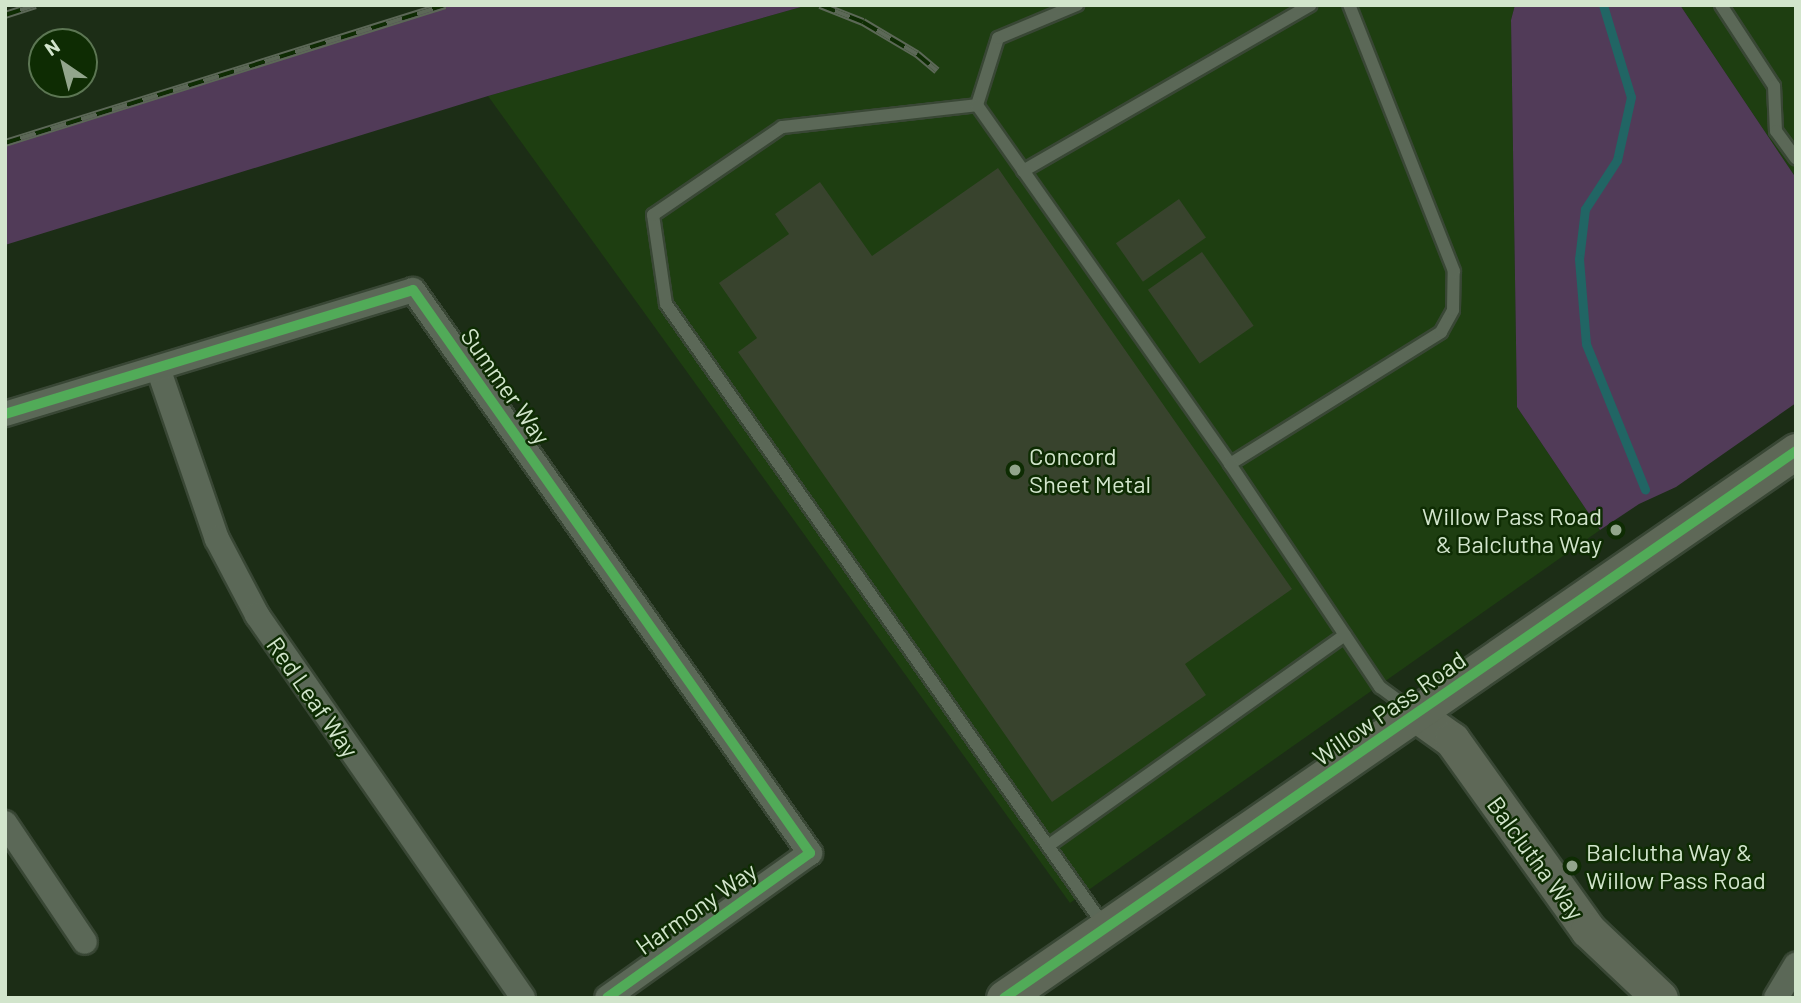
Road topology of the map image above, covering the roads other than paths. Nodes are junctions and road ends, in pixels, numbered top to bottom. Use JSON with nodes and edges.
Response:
{"nodes":[{"id":1,"x":1077,"y":5,"type":"edge"},
{"id":2,"x":1311,"y":5,"type":"edge"},
{"id":3,"x":1349,"y":5,"type":"edge"},
{"id":4,"x":1721,"y":5,"type":"edge"},
{"id":5,"x":977,"y":105,"type":"junction"},
{"id":6,"x":1796,"y":159,"type":"edge"},
{"id":7,"x":1023,"y":171,"type":"junction"},
{"id":8,"x":158,"y":368,"type":"junction"},
{"id":9,"x":5,"y":414,"type":"edge"},
{"id":10,"x":1796,"y":451,"type":"edge"},
{"id":11,"x":1230,"y":464,"type":"junction"},
{"id":12,"x":1345,"y":635,"type":"junction"},
{"id":13,"x":1417,"y":715,"type":"junction"},
{"id":14,"x":5,"y":823,"type":"edge"},
{"id":15,"x":1048,"y":846,"type":"junction"},
{"id":16,"x":810,"y":853,"type":"joint"},
{"id":17,"x":1106,"y":928,"type":"junction"},
{"id":18,"x":85,"y":942,"type":"dead end"},
{"id":19,"x":1796,"y":965,"type":"edge"},
{"id":20,"x":523,"y":998,"type":"edge"},
{"id":21,"x":607,"y":998,"type":"edge"},
{"id":22,"x":1004,"y":998,"type":"edge"},
{"id":23,"x":1660,"y":998,"type":"edge"},
{"id":24,"x":1776,"y":998,"type":"edge"}],
"edges":[{"from":1,"to":5,"type":"lane"},
{"from":2,"to":7,"type":"lane"},
{"from":3,"to":11,"type":"lane"},
{"from":4,"to":6,"type":"lane"},
{"from":5,"to":7,"type":"lane"},
{"from":5,"to":15,"type":"lane"},
{"from":7,"to":11,"type":"lane"},
{"from":8,"to":9,"type":"street","name":"Summer Way"},
{"from":8,"to":16,"type":"street","name":"Summer Way"},
{"from":8,"to":20,"type":"street","name":"Red Leaf Way"},
{"from":10,"to":13,"type":"main road","name":"Willow Pass Road"},
{"from":11,"to":12,"type":"lane"},
{"from":12,"to":13,"type":"lane"},
{"from":12,"to":15,"type":"lane"},
{"from":13,"to":17,"type":"main road","name":"Willow Pass Road"},
{"from":13,"to":23,"type":"main road","name":"Balclutha Way"},
{"from":14,"to":18,"type":"street"},
{"from":15,"to":17,"type":"lane"},
{"from":16,"to":21,"type":"street","name":"Harmony Way"},
{"from":17,"to":22,"type":"main road","name":"Willow Pass Road"},
{"from":19,"to":24,"type":"street"}]}
